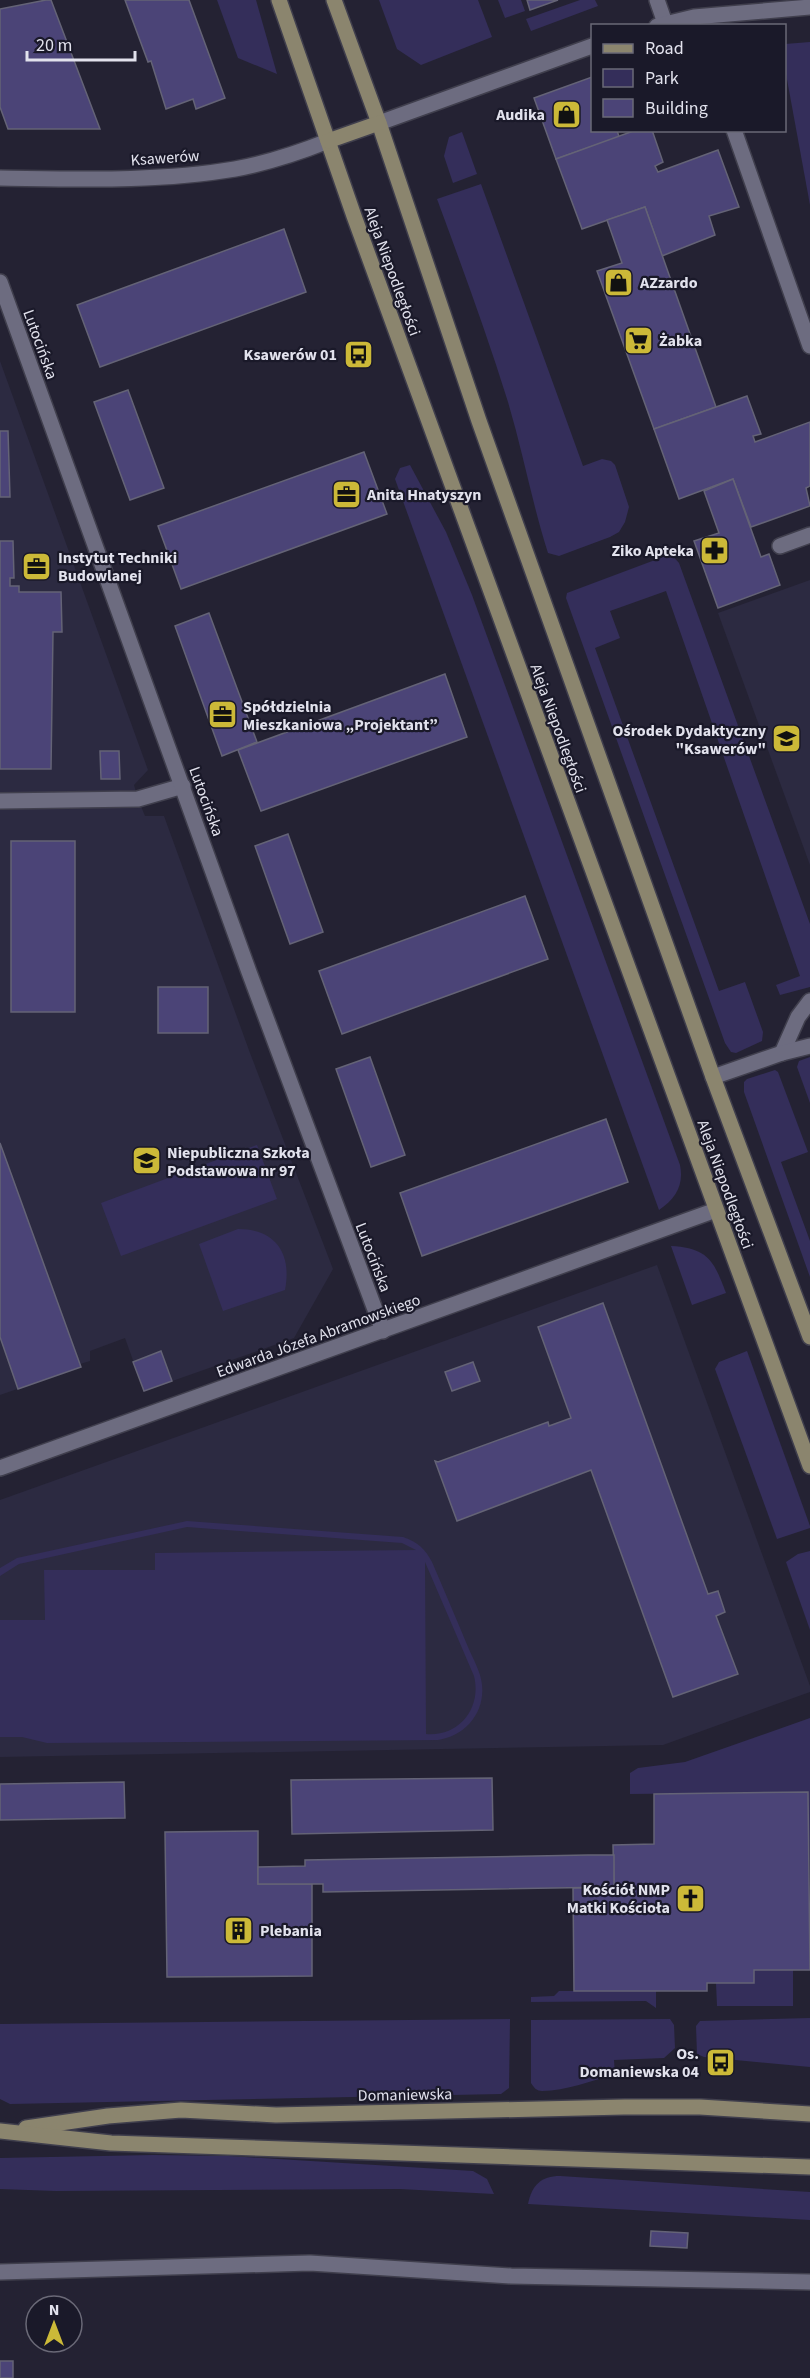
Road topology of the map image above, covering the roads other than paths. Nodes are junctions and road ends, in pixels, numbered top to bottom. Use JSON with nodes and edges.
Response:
{"nodes":[{"id":1,"x":279,"y":0,"type":"edge"},
{"id":2,"x":334,"y":0,"type":"edge"},
{"id":3,"x":657,"y":0,"type":"edge"},
{"id":4,"x":810,"y":7,"type":"edge"},
{"id":5,"x":696,"y":21,"type":"edge"},
{"id":6,"x":661,"y":24,"type":"edge"},
{"id":7,"x":591,"y":46,"type":"edge"},
{"id":8,"x":378,"y":123,"type":"junction"},
{"id":9,"x":735,"y":132,"type":"edge"},
{"id":10,"x":328,"y":141,"type":"junction"},
{"id":11,"x":0,"y":178,"type":"edge"},
{"id":12,"x":0,"y":282,"type":"edge"},
{"id":13,"x":810,"y":346,"type":"edge"},
{"id":14,"x":810,"y":535,"type":"edge"},
{"id":15,"x":780,"y":546,"type":"dead end"},
{"id":16,"x":183,"y":786,"type":"junction"},
{"id":17,"x":0,"y":801,"type":"edge"},
{"id":18,"x":810,"y":1001,"type":"edge"},
{"id":19,"x":810,"y":1046,"type":"edge"},
{"id":20,"x":782,"y":1053,"type":"junction"},
{"id":21,"x":713,"y":1077,"type":"junction"},
{"id":22,"x":716,"y":1210,"type":"junction"},
{"id":23,"x":383,"y":1330,"type":"junction"},
{"id":24,"x":810,"y":1337,"type":"edge"},
{"id":25,"x":810,"y":1466,"type":"edge"},
{"id":26,"x":0,"y":1468,"type":"edge"},
{"id":27,"x":810,"y":2114,"type":"edge"},
{"id":28,"x":1,"y":2131,"type":"edge"},
{"id":29,"x":810,"y":2167,"type":"edge"},
{"id":30,"x":0,"y":2272,"type":"edge"},
{"id":31,"x":810,"y":2282,"type":"edge"}],
"edges":[{"from":1,"to":10,"type":"main road","name":"Aleja Niepodległości"},
{"from":2,"to":8,"type":"main road","name":"Aleja Niepodległości"},
{"from":3,"to":6,"type":"street"},
{"from":4,"to":5,"type":"street"},
{"from":5,"to":6,"type":"street"},
{"from":7,"to":8,"type":"street"},
{"from":8,"to":10,"type":"main road"},
{"from":8,"to":21,"type":"main road","name":"Aleja Niepodległości"},
{"from":9,"to":13,"type":"street"},
{"from":10,"to":11,"type":"street","name":"Ksawerów"},
{"from":10,"to":22,"type":"main road","name":"Aleja Niepodległości"},
{"from":12,"to":16,"type":"street","name":"Lutocińska"},
{"from":14,"to":15,"type":"street"},
{"from":16,"to":17,"type":"street"},
{"from":16,"to":23,"type":"street","name":"Lutocińska"},
{"from":18,"to":20,"type":"street"},
{"from":19,"to":20,"type":"street"},
{"from":20,"to":21,"type":"street"},
{"from":21,"to":24,"type":"main road","name":"Aleja Niepodległości"},
{"from":22,"to":23,"type":"street","name":"Edwarda Józefa Abramowskiego"},
{"from":22,"to":25,"type":"main road","name":"Aleja Niepodległości"},
{"from":23,"to":26,"type":"street","name":"Edwarda Józefa Abramowskiego"},
{"from":27,"to":28,"type":"main road","name":"Domaniewska"},
{"from":28,"to":29,"type":"main road","name":"Domaniewska"},
{"from":30,"to":31,"type":"street"}]}
